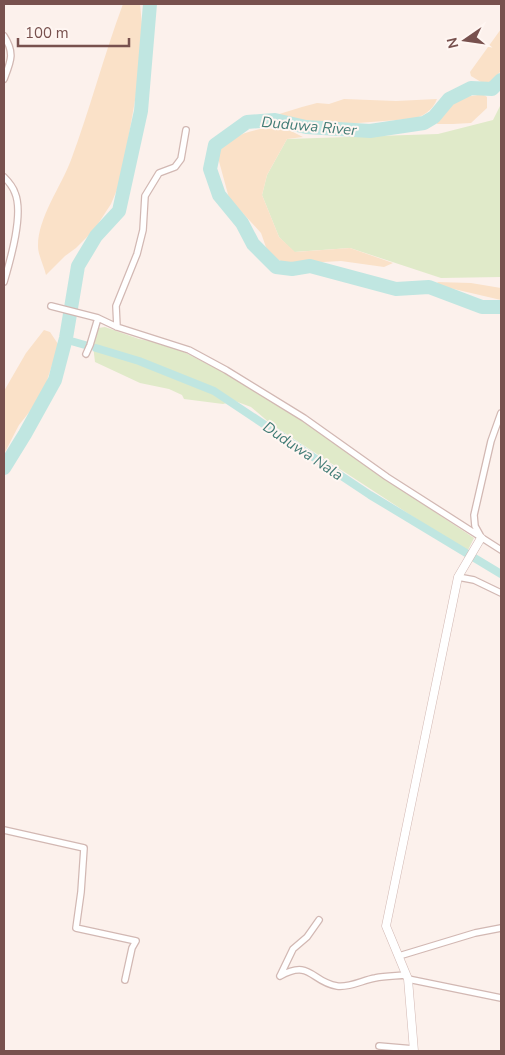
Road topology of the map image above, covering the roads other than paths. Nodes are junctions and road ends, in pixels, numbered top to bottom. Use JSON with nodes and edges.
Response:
{"nodes":[{"id":1,"x":4,"y":36,"type":"edge"},
{"id":2,"x":4,"y":79,"type":"edge"},
{"id":3,"x":186,"y":130,"type":"dead end"},
{"id":4,"x":4,"y":177,"type":"edge"},
{"id":5,"x":4,"y":282,"type":"edge"},
{"id":6,"x":51,"y":306,"type":"dead end"},
{"id":7,"x":98,"y":318,"type":"junction"},
{"id":8,"x":118,"y":327,"type":"junction"},
{"id":9,"x":86,"y":354,"type":"dead end"},
{"id":10,"x":501,"y":413,"type":"edge"},
{"id":11,"x":481,"y":538,"type":"junction"},
{"id":12,"x":501,"y":550,"type":"edge"},
{"id":13,"x":458,"y":577,"type":"junction"},
{"id":14,"x":501,"y":593,"type":"edge"},
{"id":15,"x":4,"y":830,"type":"edge"},
{"id":16,"x":318,"y":920,"type":"dead end"},
{"id":17,"x":501,"y":928,"type":"edge"},
{"id":18,"x":399,"y":956,"type":"junction"},
{"id":19,"x":407,"y":977,"type":"junction"},
{"id":20,"x":125,"y":980,"type":"dead end"},
{"id":21,"x":501,"y":998,"type":"edge"},
{"id":22,"x":379,"y":1046,"type":"dead end"},
{"id":23,"x":414,"y":1050,"type":"edge"}],
"edges":[{"from":1,"to":2,"type":"street"},
{"from":3,"to":8,"type":"street"},
{"from":4,"to":5,"type":"street"},
{"from":6,"to":7,"type":"street"},
{"from":7,"to":8,"type":"street"},
{"from":7,"to":9,"type":"street"},
{"from":8,"to":11,"type":"street"},
{"from":10,"to":11,"type":"street"},
{"from":11,"to":12,"type":"street"},
{"from":11,"to":13,"type":"street"},
{"from":13,"to":14,"type":"street"},
{"from":13,"to":18,"type":"street"},
{"from":15,"to":20,"type":"street"},
{"from":16,"to":19,"type":"street"},
{"from":17,"to":18,"type":"street"},
{"from":18,"to":19,"type":"street"},
{"from":19,"to":21,"type":"street"},
{"from":19,"to":23,"type":"street"},
{"from":22,"to":23,"type":"street"}]}
